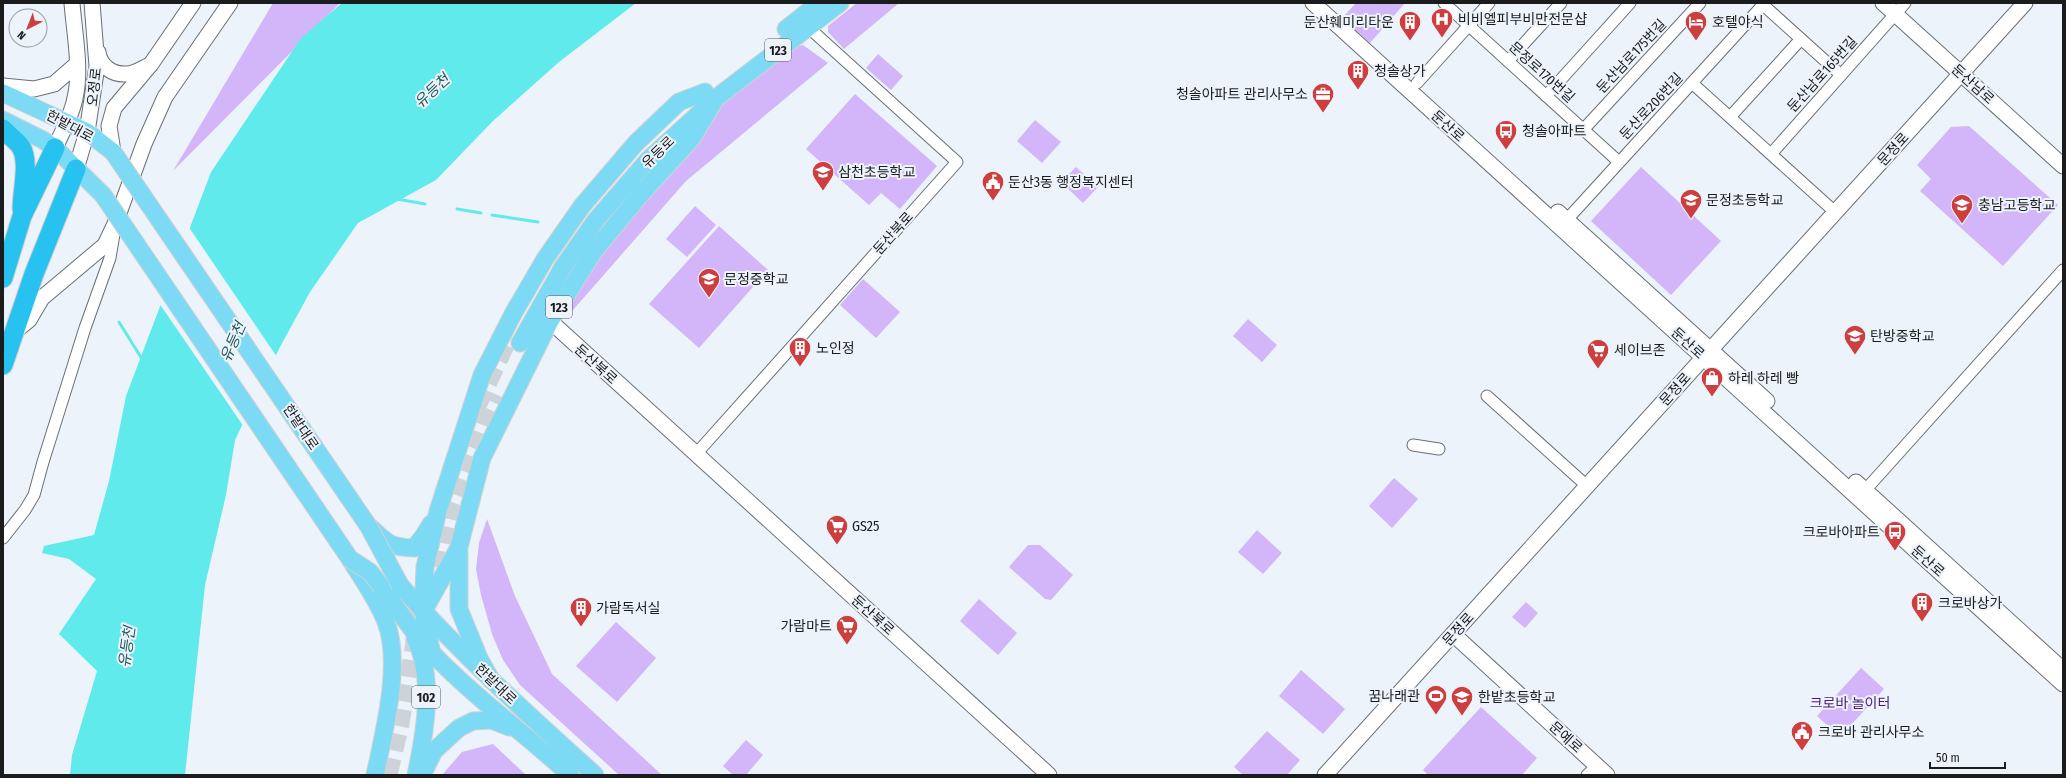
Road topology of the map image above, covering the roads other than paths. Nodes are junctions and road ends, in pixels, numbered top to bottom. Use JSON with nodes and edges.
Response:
{"nodes":[{"id":1,"x":72,"y":3,"type":"edge"},
{"id":2,"x":92,"y":3,"type":"edge"},
{"id":3,"x":193,"y":3,"type":"edge"},
{"id":4,"x":230,"y":3,"type":"edge"},
{"id":5,"x":819,"y":3,"type":"edge"},
{"id":6,"x":840,"y":3,"type":"edge"},
{"id":7,"x":1313,"y":3,"type":"edge"},
{"id":8,"x":1328,"y":3,"type":"edge"},
{"id":9,"x":1444,"y":3,"type":"edge"},
{"id":10,"x":1490,"y":3,"type":"edge"},
{"id":11,"x":1560,"y":3,"type":"edge"},
{"id":12,"x":1630,"y":3,"type":"edge"},
{"id":13,"x":1700,"y":3,"type":"edge"},
{"id":14,"x":1883,"y":3,"type":"edge"},
{"id":15,"x":2025,"y":3,"type":"edge"},
{"id":16,"x":1762,"y":4,"type":"edge"},
{"id":17,"x":1900,"y":9,"type":"edge"},
{"id":18,"x":1469,"y":26,"type":"junction"},
{"id":19,"x":808,"y":27,"type":"junction"},
{"id":20,"x":94,"y":35,"type":"junction"},
{"id":21,"x":1802,"y":39,"type":"junction"},
{"id":22,"x":1508,"y":61,"type":"junction"},
{"id":23,"x":77,"y":64,"type":"junction"},
{"id":24,"x":151,"y":64,"type":"junction"},
{"id":25,"x":97,"y":66,"type":"junction"},
{"id":26,"x":1961,"y":74,"type":"junction"},
{"id":27,"x":1841,"y":75,"type":"junction"},
{"id":28,"x":1417,"y":83,"type":"junction"},
{"id":29,"x":1692,"y":83,"type":"junction"},
{"id":30,"x":3,"y":86,"type":"edge"},
{"id":31,"x":3,"y":93,"type":"edge"},
{"id":32,"x":711,"y":95,"type":"junction"},
{"id":33,"x":1546,"y":96,"type":"junction"},
{"id":34,"x":1730,"y":117,"type":"junction"},
{"id":35,"x":3,"y":120,"type":"edge"},
{"id":36,"x":66,"y":123,"type":"junction"},
{"id":37,"x":3,"y":129,"type":"edge"},
{"id":38,"x":1583,"y":130,"type":"junction"},
{"id":39,"x":87,"y":132,"type":"junction"},
{"id":40,"x":55,"y":148,"type":"junction"},
{"id":41,"x":114,"y":152,"type":"junction"},
{"id":42,"x":1771,"y":154,"type":"junction"},
{"id":43,"x":1619,"y":162,"type":"junction"},
{"id":44,"x":2063,"y":166,"type":"edge"},
{"id":45,"x":76,"y":169,"type":"junction"},
{"id":46,"x":1835,"y":212,"type":"junction"},
{"id":47,"x":22,"y":216,"type":"junction"},
{"id":48,"x":1563,"y":223,"type":"junction"},
{"id":49,"x":115,"y":224,"type":"junction"},
{"id":50,"x":3,"y":244,"type":"edge"},
{"id":51,"x":2063,"y":270,"type":"edge"},
{"id":52,"x":3,"y":278,"type":"edge"},
{"id":53,"x":550,"y":322,"type":"junction"},
{"id":54,"x":13,"y":333,"type":"junction"},
{"id":55,"x":515,"y":340,"type":"tunnel mouth"},
{"id":56,"x":1707,"y":354,"type":"junction"},
{"id":57,"x":3,"y":365,"type":"edge"},
{"id":58,"x":1487,"y":396,"type":"dead end"},
{"id":59,"x":1413,"y":445,"type":"dead end"},
{"id":60,"x":1439,"y":449,"type":"dead end"},
{"id":61,"x":696,"y":454,"type":"junction"},
{"id":62,"x":1587,"y":486,"type":"junction"},
{"id":63,"x":1862,"y":494,"type":"junction"},
{"id":64,"x":438,"y":511,"type":"junction"},
{"id":65,"x":369,"y":527,"type":"junction"},
{"id":66,"x":3,"y":538,"type":"edge"},
{"id":67,"x":459,"y":547,"type":"junction"},
{"id":68,"x":350,"y":559,"type":"junction"},
{"id":69,"x":400,"y":585,"type":"junction"},
{"id":70,"x":423,"y":611,"type":"junction"},
{"id":71,"x":406,"y":622,"type":"junction"},
{"id":72,"x":1453,"y":634,"type":"junction"},
{"id":73,"x":432,"y":654,"type":"junction"},
{"id":74,"x":2063,"y":670,"type":"edge"},
{"id":75,"x":491,"y":680,"type":"junction"},
{"id":76,"x":2063,"y":684,"type":"edge"},
{"id":77,"x":538,"y":745,"type":"junction"},
{"id":78,"x":1597,"y":772,"type":"edge"},
{"id":79,"x":375,"y":775,"type":"edge"},
{"id":80,"x":416,"y":775,"type":"edge"},
{"id":81,"x":422,"y":775,"type":"edge"},
{"id":82,"x":570,"y":775,"type":"edge"},
{"id":83,"x":595,"y":775,"type":"edge"},
{"id":84,"x":1050,"y":775,"type":"edge"},
{"id":85,"x":1325,"y":775,"type":"edge"}],
"edges":[{"from":1,"to":23,"type":"main road","name":"오정로"},
{"from":2,"to":20,"type":"main road","name":"오정로"},
{"from":3,"to":24,"type":"main road"},
{"from":4,"to":49,"type":"main road"},
{"from":5,"to":32,"type":"main road","name":"유등로","number":"123"},
{"from":6,"to":19,"type":"main road","name":"유등로","number":"123"},
{"from":7,"to":48,"type":"main road","name":"둔산로"},
{"from":8,"to":28,"type":"main road","name":"둔산로"},
{"from":9,"to":18,"type":"street","name":"문정로170번길"},
{"from":10,"to":18,"type":"street"},
{"from":11,"to":22,"type":"street"},
{"from":12,"to":33,"type":"street"},
{"from":13,"to":38,"type":"street","name":"둔산남로175번길"},
{"from":14,"to":17,"type":"main road","name":"둔산남로"},
{"from":15,"to":26,"type":"main road","name":"문정로"},
{"from":16,"to":21,"type":"street"},
{"from":16,"to":29,"type":"street","name":"둔산로206번길"},
{"from":17,"to":26,"type":"main road","name":"둔산남로"},
{"from":17,"to":27,"type":"street","name":"둔산남로165번길"},
{"from":18,"to":22,"type":"street","name":"문정로170번길"},
{"from":18,"to":28,"type":"street"},
{"from":19,"to":32,"type":"main road","name":"유등로","number":"123"},
{"from":19,"to":61,"type":"street","name":"둔산북로"},
{"from":20,"to":24,"type":"main road"},
{"from":20,"to":25,"type":"main road","name":"오정로"},
{"from":21,"to":27,"type":"street"},
{"from":21,"to":34,"type":"street"},
{"from":22,"to":33,"type":"street","name":"문정로170번길"},
{"from":23,"to":30,"type":"main road"},
{"from":23,"to":36,"type":"main road","name":"오정로"},
{"from":24,"to":41,"type":"main road"},
{"from":25,"to":39,"type":"main road","name":"오정로"},
{"from":25,"to":41,"type":"main road"},
{"from":26,"to":44,"type":"main road","name":"둔산남로"},
{"from":26,"to":46,"type":"main road","name":"문정로"},
{"from":27,"to":42,"type":"street","name":"둔산남로165번길"},
{"from":28,"to":48,"type":"main road","name":"둔산로"},
{"from":29,"to":34,"type":"street"},
{"from":29,"to":43,"type":"street","name":"둔산로206번길"},
{"from":31,"to":36,"type":"main road","name":"한밭대로"},
{"from":32,"to":53,"type":"main road","number":"123"},
{"from":32,"to":55,"type":"main road","name":"유등로"},
{"from":32,"to":64,"type":"main road","number":"123"},
{"from":33,"to":38,"type":"street","name":"문정로170번길"},
{"from":34,"to":42,"type":"street"},
{"from":35,"to":40,"type":"main road","name":"한밭대로"},
{"from":36,"to":39,"type":"main road","name":"한밭대로"},
{"from":36,"to":40,"type":"main road","name":"오정로"},
{"from":37,"to":47,"type":"highway"},
{"from":38,"to":43,"type":"street","name":"문정로170번길"},
{"from":39,"to":41,"type":"main road","name":"한밭대로"},
{"from":39,"to":45,"type":"main road","name":"오정로"},
{"from":40,"to":45,"type":"main road","name":"한밭대로"},
{"from":40,"to":47,"type":"highway","name":"한밭대로"},
{"from":41,"to":65,"type":"main road","name":"한밭대로","bridge":true},
{"from":42,"to":46,"type":"street"},
{"from":43,"to":48,"type":"street","name":"둔산로206번길"},
{"from":45,"to":54,"type":"highway"},
{"from":45,"to":68,"type":"main road","name":"한밭대로","bridge":true},
{"from":46,"to":56,"type":"main road","name":"문정로"},
{"from":47,"to":50,"type":"street"},
{"from":47,"to":52,"type":"highway","name":"한밭대로"},
{"from":48,"to":56,"type":"main road","name":"둔산로"},
{"from":49,"to":54,"type":"main road"},
{"from":49,"to":66,"type":"street"},
{"from":51,"to":63,"type":"street"},
{"from":53,"to":61,"type":"main road","name":"둔산북로"},
{"from":53,"to":67,"type":"main road","number":"123"},
{"from":54,"to":57,"type":"highway"},
{"from":56,"to":62,"type":"main road","name":"문정로"},
{"from":56,"to":63,"type":"main road","name":"둔산로"},
{"from":58,"to":62,"type":"street"},
{"from":59,"to":60,"type":"street"},
{"from":61,"to":84,"type":"main road","name":"둔산북로"},
{"from":62,"to":72,"type":"main road","name":"문정로"},
{"from":63,"to":74,"type":"main road","name":"둔산로"},
{"from":63,"to":76,"type":"main road","name":"둔산로"},
{"from":64,"to":65,"type":"main road"},
{"from":64,"to":70,"type":"main road","number":"123"},
{"from":65,"to":69,"type":"main road","name":"한밭대로","bridge":true},
{"from":67,"to":70,"type":"main road","number":"123"},
{"from":67,"to":75,"type":"main road"},
{"from":68,"to":71,"type":"main road","name":"한밭대로","bridge":true},
{"from":68,"to":79,"type":"main road"},
{"from":69,"to":70,"type":"main road","name":"한밭대로"},
{"from":69,"to":71,"type":"main road"},
{"from":70,"to":71,"type":"main road"},
{"from":70,"to":73,"type":"main road"},
{"from":70,"to":75,"type":"main road","name":"한밭대로"},
{"from":71,"to":73,"type":"main road","name":"한밭대로"},
{"from":71,"to":80,"type":"main road","number":"102"},
{"from":72,"to":78,"type":"main road","name":"문예로"},
{"from":72,"to":85,"type":"main road","name":"문정로"},
{"from":73,"to":77,"type":"main road","name":"한밭대로"},
{"from":75,"to":83,"type":"main road","name":"한밭대로"},
{"from":77,"to":81,"type":"main road"},
{"from":77,"to":82,"type":"main road","name":"한밭대로"}]}
